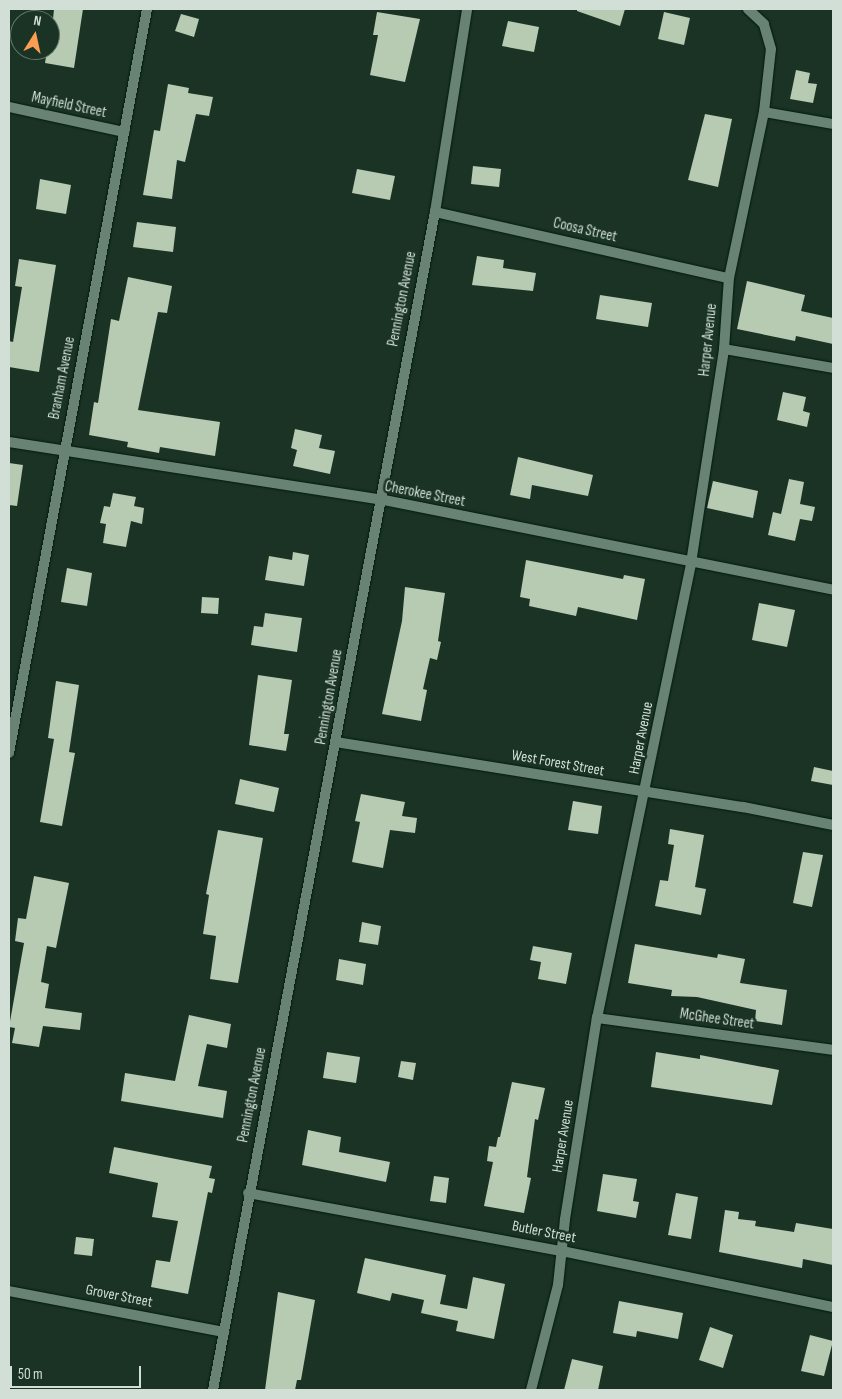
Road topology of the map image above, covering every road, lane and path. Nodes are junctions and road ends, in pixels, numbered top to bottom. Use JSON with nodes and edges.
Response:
{"nodes":[{"id":1,"x":147,"y":9,"type":"edge"},
{"id":2,"x":467,"y":9,"type":"edge"},
{"id":3,"x":748,"y":9,"type":"edge"},
{"id":4,"x":9,"y":107,"type":"edge"},
{"id":5,"x":764,"y":112,"type":"junction"},
{"id":6,"x":833,"y":124,"type":"edge"},
{"id":7,"x":124,"y":132,"type":"junction"},
{"id":8,"x":434,"y":212,"type":"junction"},
{"id":9,"x":729,"y":278,"type":"junction"},
{"id":10,"x":724,"y":349,"type":"junction"},
{"id":11,"x":833,"y":368,"type":"edge"},
{"id":12,"x":9,"y":442,"type":"edge"},
{"id":13,"x":64,"y":452,"type":"junction"},
{"id":14,"x":379,"y":499,"type":"junction"},
{"id":15,"x":691,"y":563,"type":"junction"},
{"id":16,"x":833,"y":590,"type":"edge"},
{"id":17,"x":336,"y":742,"type":"junction"},
{"id":18,"x":9,"y":754,"type":"edge"},
{"id":19,"x":645,"y":793,"type":"junction"},
{"id":20,"x":833,"y":825,"type":"edge"},
{"id":21,"x":597,"y":1018,"type":"junction"},
{"id":22,"x":833,"y":1050,"type":"edge"},
{"id":23,"x":248,"y":1193,"type":"junction"},
{"id":24,"x":562,"y":1251,"type":"junction"},
{"id":25,"x":9,"y":1291,"type":"edge"},
{"id":26,"x":833,"y":1307,"type":"edge"},
{"id":27,"x":224,"y":1332,"type":"junction"},
{"id":28,"x":215,"y":1388,"type":"edge"},
{"id":29,"x":531,"y":1390,"type":"edge"}],
"edges":[{"from":1,"to":7,"type":"street","name":"Branham Avenue"},
{"from":2,"to":8,"type":"street","name":"Pennington Avenue"},
{"from":3,"to":5,"type":"street","name":"Harper Avenue"},
{"from":4,"to":7,"type":"street","name":"Mayfield Street"},
{"from":5,"to":6,"type":"street"},
{"from":5,"to":9,"type":"street","name":"Harper Avenue"},
{"from":7,"to":13,"type":"street","name":"Branham Avenue"},
{"from":8,"to":9,"type":"street","name":"Coosa Street"},
{"from":8,"to":14,"type":"street","name":"Pennington Avenue"},
{"from":9,"to":10,"type":"street","name":"Harper Avenue"},
{"from":10,"to":11,"type":"street"},
{"from":10,"to":15,"type":"street","name":"Harper Avenue"},
{"from":12,"to":13,"type":"street","name":"Cherokee Street"},
{"from":13,"to":14,"type":"street","name":"Cherokee Street"},
{"from":13,"to":18,"type":"street","name":"Branham Avenue"},
{"from":14,"to":15,"type":"street","name":"Cherokee Street"},
{"from":14,"to":17,"type":"street","name":"Pennington Avenue"},
{"from":15,"to":16,"type":"street","name":"Cherokee Street"},
{"from":15,"to":19,"type":"street","name":"Harper Avenue"},
{"from":17,"to":19,"type":"street","name":"West Forest Street"},
{"from":17,"to":23,"type":"street","name":"Pennington Avenue"},
{"from":19,"to":20,"type":"street","name":"West Forest Street"},
{"from":19,"to":21,"type":"street","name":"Harper Avenue"},
{"from":21,"to":22,"type":"street","name":"McGhee Street"},
{"from":21,"to":24,"type":"street","name":"Harper Avenue"},
{"from":23,"to":24,"type":"street","name":"Butler Street"},
{"from":23,"to":27,"type":"street","name":"Pennington Avenue"},
{"from":24,"to":26,"type":"street","name":"Butler Street"},
{"from":24,"to":29,"type":"street","name":"Harper Avenue"},
{"from":25,"to":27,"type":"street","name":"Grover Street"},
{"from":27,"to":28,"type":"street","name":"Pennington Avenue"}]}
